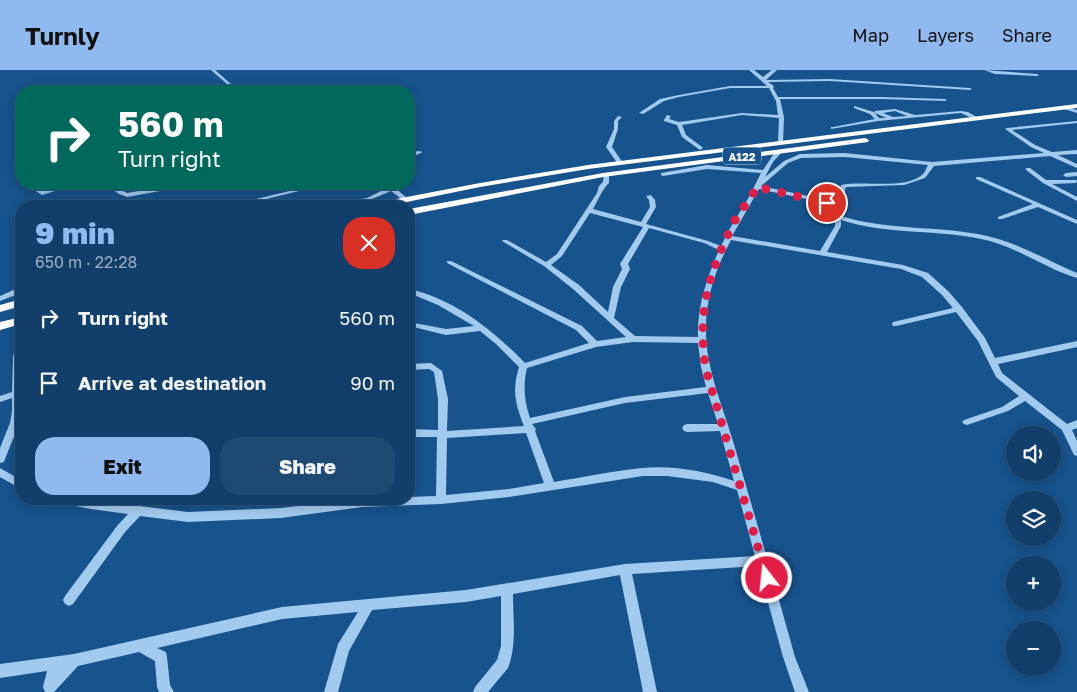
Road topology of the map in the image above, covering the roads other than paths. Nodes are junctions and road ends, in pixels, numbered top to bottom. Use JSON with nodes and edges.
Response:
{"nodes":[{"id":1,"x":213,"y":70,"type":"edge"},
{"id":2,"x":751,"y":70,"type":"edge"},
{"id":3,"x":776,"y":70,"type":"edge"},
{"id":4,"x":986,"y":70,"type":"edge"},
{"id":5,"x":1037,"y":75,"type":"dead end"},
{"id":6,"x":764,"y":80,"type":"junction"},
{"id":7,"x":231,"y":85,"type":"edge"},
{"id":8,"x":851,"y":86,"type":"junction"},
{"id":9,"x":772,"y":87,"type":"junction"},
{"id":10,"x":970,"y":89,"type":"dead end"},
{"id":11,"x":818,"y":91,"type":"dead end"},
{"id":12,"x":778,"y":98,"type":"junction"},
{"id":13,"x":860,"y":98,"type":"junction"},
{"id":14,"x":922,"y":98,"type":"junction"},
{"id":15,"x":827,"y":99,"type":"junction"},
{"id":16,"x":945,"y":100,"type":"dead end"},
{"id":17,"x":1077,"y":106,"type":"edge"},
{"id":18,"x":856,"y":107,"type":"dead end"},
{"id":19,"x":1066,"y":108,"type":"junction"},
{"id":20,"x":935,"y":109,"type":"dead end"},
{"id":21,"x":640,"y":113,"type":"dead end"},
{"id":22,"x":1020,"y":114,"type":"junction"},
{"id":23,"x":760,"y":115,"type":"dead end"},
{"id":24,"x":669,"y":116,"type":"dead end"},
{"id":25,"x":620,"y":117,"type":"dead end"},
{"id":26,"x":782,"y":117,"type":"junction"},
{"id":27,"x":915,"y":117,"type":"junction"},
{"id":28,"x":695,"y":118,"type":"dead end"},
{"id":29,"x":1039,"y":118,"type":"junction"},
{"id":30,"x":1077,"y":118,"type":"edge"},
{"id":31,"x":977,"y":119,"type":"junction"},
{"id":32,"x":878,"y":120,"type":"junction"},
{"id":33,"x":894,"y":120,"type":"junction"},
{"id":34,"x":678,"y":124,"type":"junction"},
{"id":35,"x":991,"y":124,"type":"junction"},
{"id":36,"x":902,"y":127,"type":"junction"},
{"id":37,"x":887,"y":128,"type":"junction"},
{"id":38,"x":831,"y":132,"type":"junction"},
{"id":39,"x":916,"y":133,"type":"junction"},
{"id":40,"x":781,"y":142,"type":"junction"},
{"id":41,"x":841,"y":143,"type":"junction"},
{"id":42,"x":700,"y":148,"type":"dead end"},
{"id":43,"x":420,"y":152,"type":"dead end"},
{"id":44,"x":1077,"y":152,"type":"edge"},
{"id":45,"x":415,"y":154,"type":"edge"},
{"id":46,"x":772,"y":154,"type":"junction"},
{"id":47,"x":1050,"y":155,"type":"junction"},
{"id":48,"x":810,"y":156,"type":"junction"},
{"id":49,"x":656,"y":158,"type":"junction"},
{"id":50,"x":801,"y":158,"type":"dead end"},
{"id":51,"x":620,"y":163,"type":"junction"},
{"id":52,"x":932,"y":164,"type":"junction"},
{"id":53,"x":667,"y":165,"type":"junction"},
{"id":54,"x":1077,"y":166,"type":"edge"},
{"id":55,"x":1028,"y":169,"type":"dead end"},
{"id":56,"x":765,"y":172,"type":"junction"},
{"id":57,"x":606,"y":174,"type":"junction"},
{"id":58,"x":663,"y":174,"type":"dead end"},
{"id":59,"x":978,"y":178,"type":"dead end"},
{"id":60,"x":1076,"y":179,"type":"edge"},
{"id":61,"x":1045,"y":182,"type":"junction"},
{"id":62,"x":758,"y":186,"type":"junction"},
{"id":63,"x":36,"y":190,"type":"edge"},
{"id":64,"x":55,"y":190,"type":"edge"},
{"id":65,"x":116,"y":190,"type":"edge"},
{"id":66,"x":151,"y":190,"type":"edge"},
{"id":67,"x":299,"y":190,"type":"edge"},
{"id":68,"x":388,"y":190,"type":"edge"},
{"id":69,"x":649,"y":196,"type":"dead end"},
{"id":70,"x":1077,"y":199,"type":"edge"},
{"id":71,"x":256,"y":200,"type":"edge"},
{"id":72,"x":364,"y":200,"type":"edge"},
{"id":73,"x":414,"y":200,"type":"edge"},
{"id":74,"x":827,"y":203,"type":"joint"},
{"id":75,"x":838,"y":205,"type":"junction"},
{"id":76,"x":1037,"y":205,"type":"junction"},
{"id":77,"x":588,"y":210,"type":"junction"},
{"id":78,"x":415,"y":211,"type":"edge"},
{"id":79,"x":839,"y":217,"type":"junction"},
{"id":80,"x":1000,"y":218,"type":"dead end"},
{"id":81,"x":1077,"y":222,"type":"edge"},
{"id":82,"x":644,"y":226,"type":"junction"},
{"id":83,"x":728,"y":237,"type":"junction"},
{"id":84,"x":505,"y":241,"type":"dead end"},
{"id":85,"x":723,"y":249,"type":"junction"},
{"id":86,"x":822,"y":254,"type":"junction"},
{"id":87,"x":449,"y":262,"type":"dead end"},
{"id":88,"x":546,"y":265,"type":"junction"},
{"id":89,"x":1076,"y":275,"type":"edge"},
{"id":90,"x":15,"y":293,"type":"edge"},
{"id":91,"x":415,"y":295,"type":"edge"},
{"id":92,"x":0,"y":299,"type":"edge"},
{"id":93,"x":15,"y":304,"type":"edge"},
{"id":94,"x":0,"y":309,"type":"edge"},
{"id":95,"x":960,"y":309,"type":"junction"},
{"id":96,"x":611,"y":317,"type":"junction"},
{"id":97,"x":15,"y":322,"type":"edge"},
{"id":98,"x":896,"y":324,"type":"dead end"},
{"id":99,"x":415,"y":325,"type":"edge"},
{"id":100,"x":0,"y":326,"type":"edge"},
{"id":101,"x":482,"y":328,"type":"junction"},
{"id":102,"x":633,"y":339,"type":"junction"},
{"id":103,"x":702,"y":340,"type":"junction"},
{"id":104,"x":595,"y":344,"type":"junction"},
{"id":105,"x":1077,"y":344,"type":"edge"},
{"id":106,"x":992,"y":362,"type":"junction"},
{"id":107,"x":523,"y":366,"type":"junction"},
{"id":108,"x":415,"y":367,"type":"edge"},
{"id":109,"x":712,"y":390,"type":"junction"},
{"id":110,"x":15,"y":394,"type":"edge"},
{"id":111,"x":1024,"y":397,"type":"junction"},
{"id":112,"x":0,"y":399,"type":"edge"},
{"id":113,"x":15,"y":422,"type":"edge"},
{"id":114,"x":967,"y":422,"type":"dead end"},
{"id":115,"x":1077,"y":424,"type":"edge"},
{"id":116,"x":529,"y":426,"type":"junction"},
{"id":117,"x":724,"y":426,"type":"junction"},
{"id":118,"x":687,"y":428,"type":"dead end"},
{"id":119,"x":1066,"y":428,"type":"junction"},
{"id":120,"x":415,"y":433,"type":"edge"},
{"id":121,"x":442,"y":434,"type":"junction"},
{"id":122,"x":1077,"y":452,"type":"edge"},
{"id":123,"x":0,"y":459,"type":"edge"},
{"id":124,"x":0,"y":472,"type":"edge"},
{"id":125,"x":15,"y":481,"type":"edge"},
{"id":126,"x":550,"y":486,"type":"junction"},
{"id":127,"x":741,"y":487,"type":"junction"},
{"id":128,"x":441,"y":500,"type":"junction"},
{"id":129,"x":415,"y":501,"type":"edge"},
{"id":130,"x":91,"y":505,"type":"edge"},
{"id":131,"x":346,"y":505,"type":"edge"},
{"id":132,"x":138,"y":510,"type":"junction"},
{"id":133,"x":762,"y":561,"type":"junction"},
{"id":134,"x":625,"y":569,"type":"junction"},
{"id":135,"x":507,"y":590,"type":"junction"},
{"id":136,"x":69,"y":600,"type":"dead end"},
{"id":137,"x":369,"y":604,"type":"junction"},
{"id":138,"x":140,"y":646,"type":"junction"},
{"id":139,"x":74,"y":660,"type":"junction"},
{"id":140,"x":55,"y":662,"type":"junction"},
{"id":141,"x":0,"y":671,"type":"edge"},
{"id":142,"x":49,"y":689,"type":"edge"},
{"id":143,"x":167,"y":692,"type":"edge"},
{"id":144,"x":331,"y":692,"type":"edge"},
{"id":145,"x":480,"y":692,"type":"edge"},
{"id":146,"x":650,"y":692,"type":"edge"},
{"id":147,"x":802,"y":692,"type":"edge"}],
"edges":[{"from":1,"to":7,"type":"street"},
{"from":2,"to":6,"type":"street"},
{"from":3,"to":6,"type":"street"},
{"from":4,"to":5,"type":"street"},
{"from":6,"to":8,"type":"street"},
{"from":6,"to":9,"type":"street"},
{"from":8,"to":10,"type":"street"},
{"from":8,"to":13,"type":"street"},
{"from":9,"to":12,"type":"street"},
{"from":9,"to":21,"type":"street"},
{"from":11,"to":15,"type":"street"},
{"from":12,"to":15,"type":"street"},
{"from":12,"to":26,"type":"street"},
{"from":13,"to":14,"type":"street"},
{"from":13,"to":15,"type":"street"},
{"from":14,"to":16,"type":"street"},
{"from":14,"to":20,"type":"street"},
{"from":17,"to":19,"type":"highway","number":"A122"},
{"from":18,"to":32,"type":"street"},
{"from":19,"to":22,"type":"highway","number":"A122"},
{"from":19,"to":30,"type":"street"},
{"from":22,"to":29,"type":"highway"},
{"from":22,"to":31,"type":"highway","number":"A122"},
{"from":23,"to":28,"type":"street"},
{"from":24,"to":34,"type":"street"},
{"from":25,"to":51,"type":"street"},
{"from":26,"to":34,"type":"street"},
{"from":26,"to":40,"type":"street"},
{"from":27,"to":31,"type":"street"},
{"from":27,"to":33,"type":"street"},
{"from":27,"to":33,"type":"street"},
{"from":29,"to":30,"type":"highway","number":"A122"},
{"from":29,"to":35,"type":"highway","number":"A122"},
{"from":30,"to":47,"type":"street"},
{"from":31,"to":35,"type":"highway"},
{"from":31,"to":36,"type":"highway","number":"A122"},
{"from":32,"to":33,"type":"street"},
{"from":32,"to":37,"type":"street"},
{"from":32,"to":38,"type":"street"},
{"from":34,"to":42,"type":"street"},
{"from":35,"to":39,"type":"highway","number":"A122"},
{"from":36,"to":37,"type":"highway","number":"A122"},
{"from":36,"to":39,"type":"highway"},
{"from":37,"to":38,"type":"highway","number":"A122"},
{"from":38,"to":40,"type":"highway","number":"A122"},
{"from":38,"to":41,"type":"highway"},
{"from":39,"to":41,"type":"highway","number":"A122"},
{"from":40,"to":49,"type":"highway","number":"A122"},
{"from":41,"to":46,"type":"highway","number":"A122"},
{"from":43,"to":45,"type":"street"},
{"from":44,"to":47,"type":"street"},
{"from":46,"to":53,"type":"highway","number":"A122"},
{"from":46,"to":56,"type":"street"},
{"from":47,"to":52,"type":"street"},
{"from":47,"to":54,"type":"street"},
{"from":48,"to":50,"type":"street"},
{"from":48,"to":52,"type":"street"},
{"from":48,"to":62,"type":"street"},
{"from":49,"to":51,"type":"highway","number":"A122"},
{"from":49,"to":53,"type":"highway"},
{"from":51,"to":73,"type":"highway","number":"A122"},
{"from":52,"to":75,"type":"street"},
{"from":53,"to":57,"type":"highway","number":"A122"},
{"from":55,"to":61,"type":"street"},
{"from":56,"to":58,"type":"street"},
{"from":56,"to":62,"type":"street"},
{"from":57,"to":77,"type":"street"},
{"from":57,"to":78,"type":"highway","number":"A122"},
{"from":59,"to":76,"type":"street"},
{"from":60,"to":61,"type":"street"},
{"from":61,"to":70,"type":"street"},
{"from":62,"to":74,"type":"street"},
{"from":62,"to":83,"type":"street"},
{"from":63,"to":64,"type":"street"},
{"from":65,"to":66,"type":"street"},
{"from":67,"to":71,"type":"street"},
{"from":68,"to":72,"type":"street"},
{"from":69,"to":82,"type":"street"},
{"from":74,"to":75,"type":"street"},
{"from":75,"to":79,"type":"street"},
{"from":76,"to":80,"type":"street"},
{"from":76,"to":81,"type":"street"},
{"from":77,"to":82,"type":"street"},
{"from":77,"to":88,"type":"street"},
{"from":79,"to":86,"type":"street"},
{"from":79,"to":89,"type":"street"},
{"from":82,"to":85,"type":"street"},
{"from":82,"to":96,"type":"street"},
{"from":83,"to":85,"type":"street"},
{"from":83,"to":86,"type":"street"},
{"from":84,"to":88,"type":"street"},
{"from":85,"to":103,"type":"street"},
{"from":86,"to":95,"type":"street"},
{"from":87,"to":104,"type":"street"},
{"from":88,"to":96,"type":"street"},
{"from":90,"to":92,"type":"street"},
{"from":91,"to":101,"type":"street"},
{"from":93,"to":94,"type":"highway"},
{"from":95,"to":98,"type":"street"},
{"from":95,"to":106,"type":"street"},
{"from":96,"to":102,"type":"street"},
{"from":97,"to":100,"type":"highway"},
{"from":99,"to":101,"type":"street"},
{"from":101,"to":107,"type":"street"},
{"from":102,"to":103,"type":"street"},
{"from":102,"to":104,"type":"street"},
{"from":103,"to":109,"type":"street"},
{"from":104,"to":107,"type":"street"},
{"from":105,"to":106,"type":"street"},
{"from":106,"to":111,"type":"street"},
{"from":107,"to":116,"type":"street"},
{"from":108,"to":121,"type":"street"},
{"from":109,"to":116,"type":"street"},
{"from":109,"to":117,"type":"street"},
{"from":110,"to":112,"type":"street"},
{"from":111,"to":114,"type":"street"},
{"from":111,"to":119,"type":"street"},
{"from":113,"to":123,"type":"street"},
{"from":115,"to":119,"type":"street"},
{"from":116,"to":121,"type":"street"},
{"from":116,"to":126,"type":"street"},
{"from":117,"to":118,"type":"street"},
{"from":117,"to":127,"type":"street"},
{"from":119,"to":122,"type":"street"},
{"from":120,"to":121,"type":"street"},
{"from":121,"to":128,"type":"street"},
{"from":124,"to":125,"type":"street"},
{"from":126,"to":127,"type":"street"},
{"from":126,"to":128,"type":"street"},
{"from":127,"to":133,"type":"street"},
{"from":128,"to":129,"type":"street"},
{"from":130,"to":132,"type":"street"},
{"from":131,"to":132,"type":"street"},
{"from":132,"to":136,"type":"street"},
{"from":133,"to":134,"type":"street"},
{"from":133,"to":147,"type":"street"},
{"from":134,"to":135,"type":"street"},
{"from":134,"to":146,"type":"street"},
{"from":135,"to":137,"type":"street"},
{"from":135,"to":145,"type":"street"},
{"from":137,"to":138,"type":"street"},
{"from":137,"to":144,"type":"street"},
{"from":138,"to":139,"type":"street"},
{"from":138,"to":143,"type":"street"},
{"from":139,"to":140,"type":"street"},
{"from":139,"to":142,"type":"street"},
{"from":140,"to":141,"type":"street"},
{"from":140,"to":142,"type":"street"}]}
